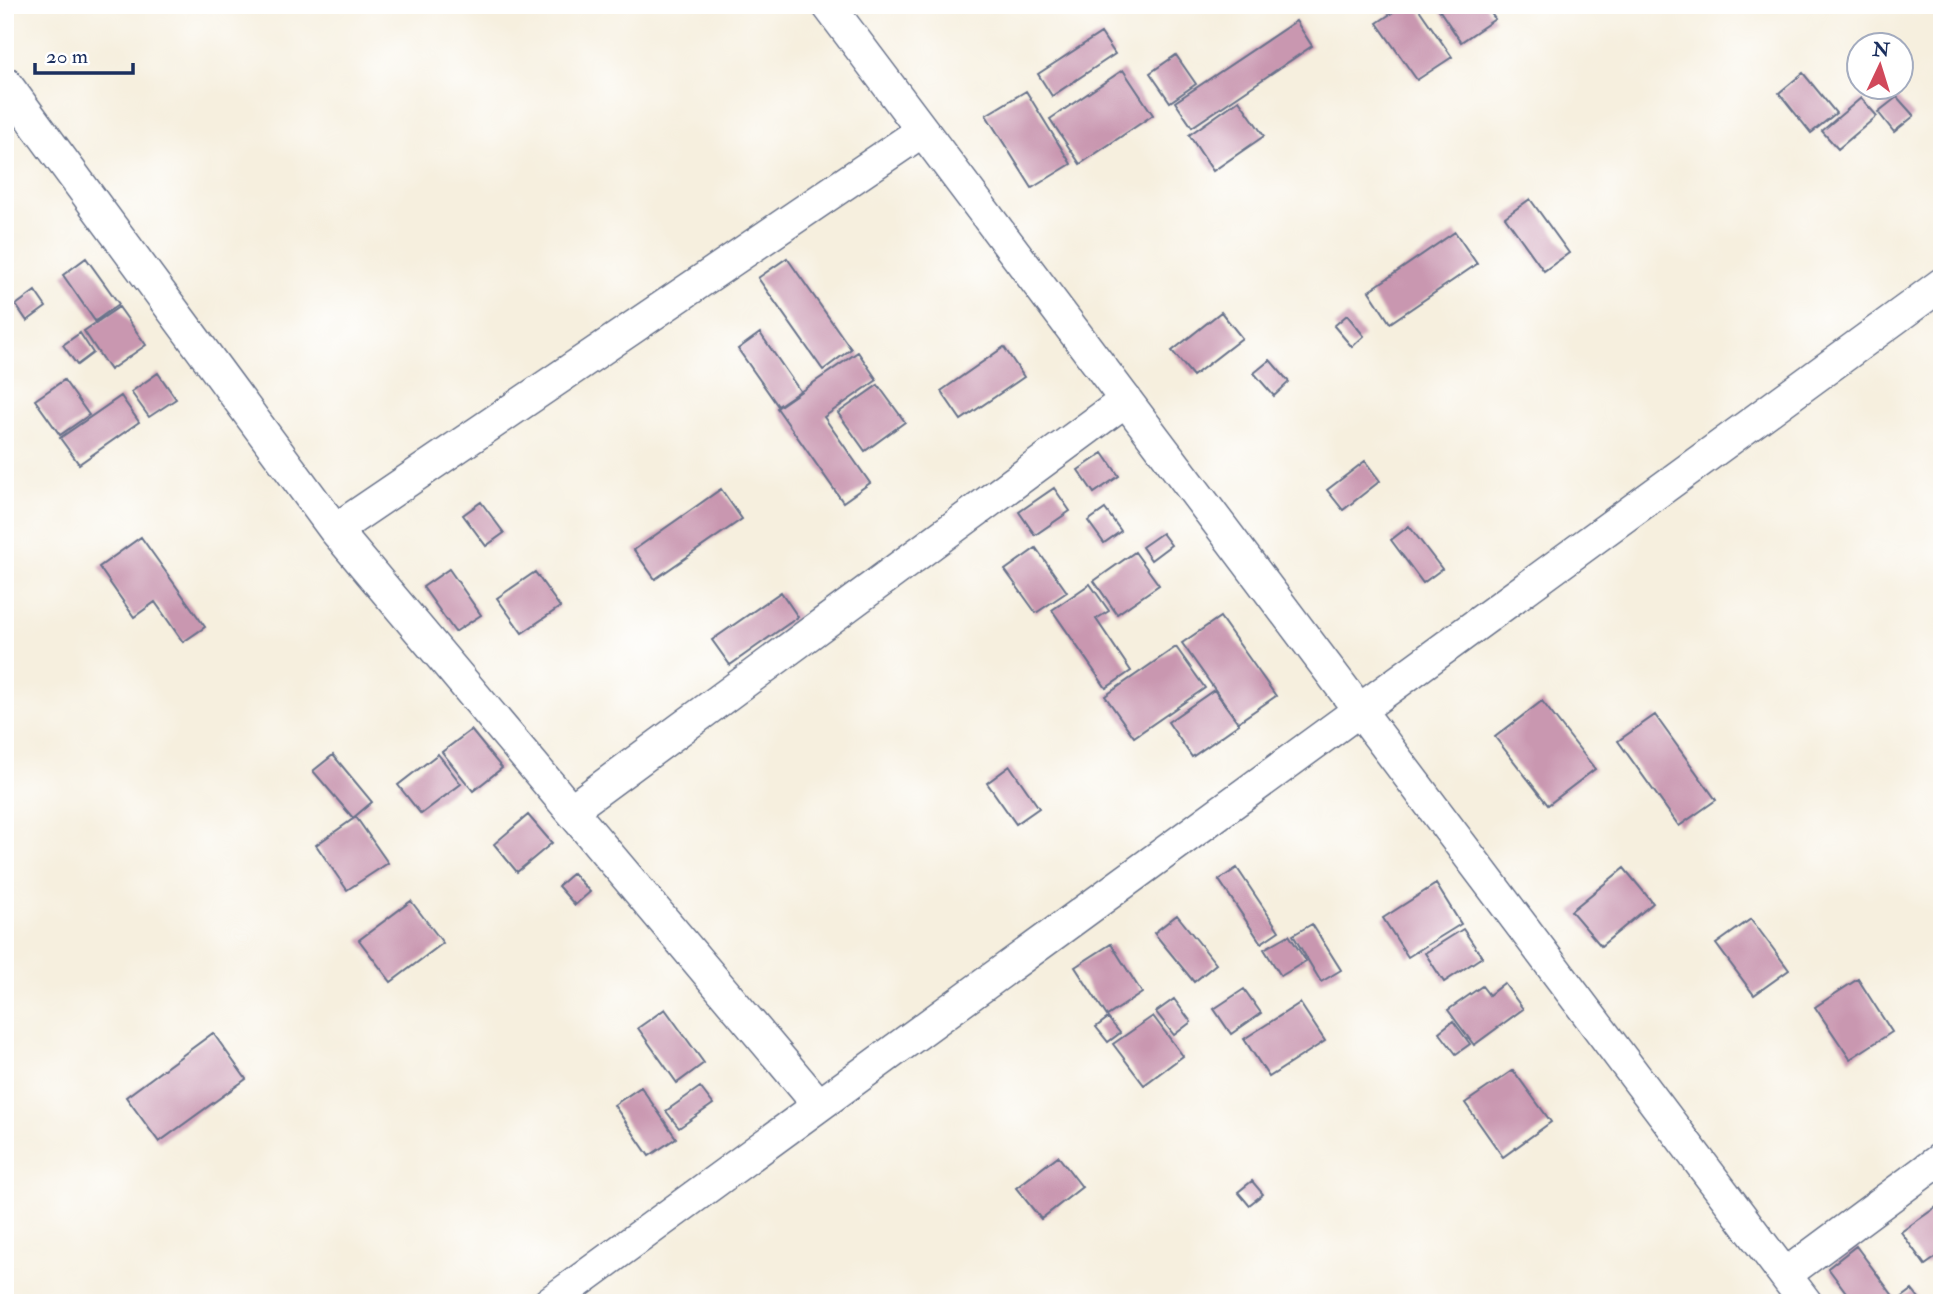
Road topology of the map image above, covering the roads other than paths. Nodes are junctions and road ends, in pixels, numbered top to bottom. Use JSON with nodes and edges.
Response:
{"nodes":[{"id":1,"x":828,"y":5,"type":"edge"},
{"id":2,"x":5,"y":83,"type":"edge"},
{"id":3,"x":922,"y":131,"type":"junction"},
{"id":4,"x":1942,"y":284,"type":"edge"},
{"id":5,"x":1126,"y":400,"type":"junction"},
{"id":6,"x":335,"y":530,"type":"junction"},
{"id":7,"x":1360,"y":710,"type":"junction"},
{"id":8,"x":571,"y":810,"type":"junction"},
{"id":9,"x":819,"y":1105,"type":"junction"},
{"id":10,"x":1942,"y":1158,"type":"edge"},
{"id":11,"x":1786,"y":1274,"type":"junction"},
{"id":12,"x":549,"y":1303,"type":"edge"},
{"id":13,"x":1806,"y":1303,"type":"edge"}],
"edges":[{"from":1,"to":3,"type":"street"},
{"from":2,"to":6,"type":"street"},
{"from":3,"to":5,"type":"street"},
{"from":3,"to":6,"type":"street"},
{"from":4,"to":7,"type":"street"},
{"from":5,"to":7,"type":"street"},
{"from":5,"to":8,"type":"street"},
{"from":6,"to":8,"type":"street"},
{"from":7,"to":9,"type":"street"},
{"from":7,"to":11,"type":"street"},
{"from":8,"to":9,"type":"street"},
{"from":9,"to":12,"type":"street"},
{"from":10,"to":11,"type":"street"},
{"from":11,"to":13,"type":"street"}]}
